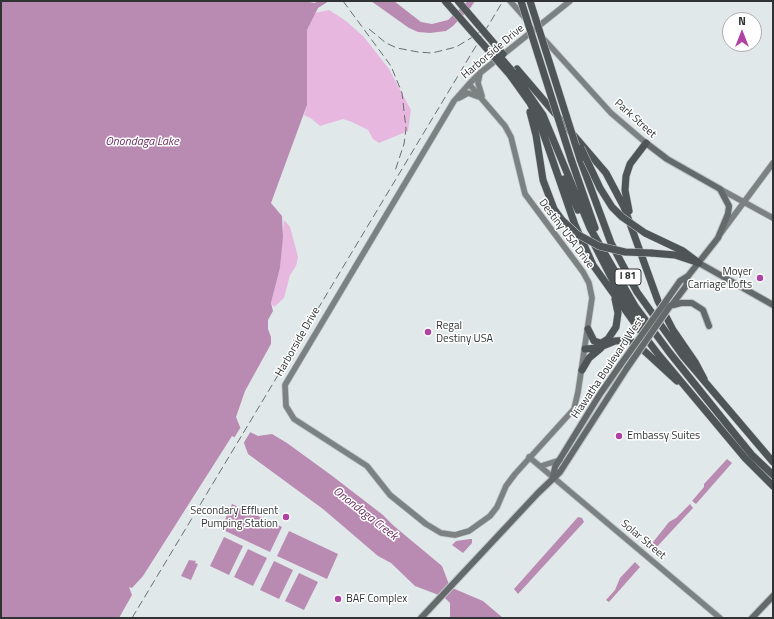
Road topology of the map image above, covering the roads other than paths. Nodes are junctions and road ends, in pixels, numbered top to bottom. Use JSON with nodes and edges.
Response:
{"nodes":[{"id":1,"x":445,"y":1,"type":"edge"},
{"id":2,"x":452,"y":1,"type":"edge"},
{"id":3,"x":458,"y":1,"type":"edge"},
{"id":4,"x":510,"y":1,"type":"edge"},
{"id":5,"x":521,"y":1,"type":"edge"},
{"id":6,"x":530,"y":1,"type":"edge"},
{"id":7,"x":570,"y":1,"type":"edge"},
{"id":8,"x":535,"y":29,"type":"junction"},
{"id":9,"x":513,"y":72,"type":"junction"},
{"id":10,"x":480,"y":73,"type":"junction"},
{"id":11,"x":469,"y":84,"type":"junction"},
{"id":12,"x":522,"y":92,"type":"junction"},
{"id":13,"x":484,"y":100,"type":"junction"},
{"id":14,"x":454,"y":101,"type":"junction"},
{"id":15,"x":571,"y":128,"type":"junction"},
{"id":16,"x":545,"y":138,"type":"junction"},
{"id":17,"x":646,"y":143,"type":"junction"},
{"id":18,"x":773,"y":163,"type":"edge"},
{"id":19,"x":720,"y":189,"type":"junction"},
{"id":20,"x":745,"y":202,"type":"junction"},
{"id":21,"x":773,"y":218,"type":"edge"},
{"id":22,"x":718,"y":238,"type":"junction"},
{"id":23,"x":636,"y":241,"type":"junction"},
{"id":24,"x":699,"y":263,"type":"junction"},
{"id":25,"x":618,"y":277,"type":"junction"},
{"id":26,"x":611,"y":290,"type":"junction"},
{"id":27,"x":668,"y":303,"type":"junction"},
{"id":28,"x":773,"y":305,"type":"edge"},
{"id":29,"x":709,"y":326,"type":"dead end"},
{"id":30,"x":588,"y":330,"type":"junction"},
{"id":31,"x":603,"y":344,"type":"junction"},
{"id":32,"x":585,"y":348,"type":"junction"},
{"id":33,"x":582,"y":370,"type":"junction"},
{"id":34,"x":685,"y":371,"type":"junction"},
{"id":35,"x":704,"y":379,"type":"junction"},
{"id":36,"x":703,"y":406,"type":"junction"},
{"id":37,"x":529,"y":456,"type":"junction"},
{"id":38,"x":560,"y":459,"type":"junction"},
{"id":39,"x":773,"y":462,"type":"edge"},
{"id":40,"x":541,"y":466,"type":"junction"},
{"id":41,"x":773,"y":475,"type":"edge"},
{"id":42,"x":553,"y":477,"type":"junction"},
{"id":43,"x":773,"y":486,"type":"edge"},
{"id":44,"x":773,"y":596,"type":"edge"},
{"id":45,"x":421,"y":618,"type":"edge"},
{"id":46,"x":720,"y":618,"type":"edge"},
{"id":47,"x":752,"y":618,"type":"edge"}],
"edges":[{"from":1,"to":9,"type":"highway","bridge":true},
{"from":2,"to":9,"type":"highway","bridge":true},
{"from":3,"to":9,"type":"highway","bridge":true},
{"from":4,"to":8,"type":"street","name":"Park Street"},
{"from":5,"to":25,"type":"highway","number":"I 81","bridge":true},
{"from":6,"to":15,"type":"highway","number":"I 81","bridge":true},
{"from":7,"to":8,"type":"street","name":"Harborside Drive"},
{"from":8,"to":10,"type":"street","name":"Harborside Drive"},
{"from":8,"to":17,"type":"street","name":"Park Street"},
{"from":9,"to":12,"type":"highway"},
{"from":9,"to":23,"type":"highway"},
{"from":9,"to":25,"type":"highway"},
{"from":10,"to":11,"type":"street","name":"Harborside Drive"},
{"from":10,"to":13,"type":"street"},
{"from":11,"to":13,"type":"street","name":"Destiny USA Drive"},
{"from":11,"to":14,"type":"street","name":"Harborside Drive"},
{"from":12,"to":16,"type":"highway"},
{"from":12,"to":24,"type":"highway","bridge":true},
{"from":13,"to":14,"type":"street"},
{"from":13,"to":30,"type":"street","name":"Destiny USA Drive"},
{"from":14,"to":37,"type":"street","name":"Harborside Drive"},
{"from":15,"to":24,"type":"highway","bridge":true},
{"from":15,"to":35,"type":"highway","number":"I 81","bridge":true},
{"from":16,"to":26,"type":"highway"},
{"from":16,"to":34,"type":"highway"},
{"from":17,"to":19,"type":"main road","name":"Park Street"},
{"from":17,"to":23,"type":"highway"},
{"from":18,"to":20,"type":"street"},
{"from":19,"to":20,"type":"street","name":"Park Street"},
{"from":19,"to":22,"type":"main road","name":"Hiawatha Boulevard West"},
{"from":20,"to":21,"type":"street","name":"Park Street"},
{"from":20,"to":22,"type":"street"},
{"from":22,"to":24,"type":"main road","name":"Hiawatha Boulevard West"},
{"from":23,"to":35,"type":"highway"},
{"from":24,"to":27,"type":"main road","name":"Hiawatha Boulevard West"},
{"from":24,"to":28,"type":"main road"},
{"from":25,"to":34,"type":"highway","number":"I 81"},
{"from":26,"to":31,"type":"highway"},
{"from":26,"to":36,"type":"highway"},
{"from":27,"to":29,"type":"main road"},
{"from":27,"to":38,"type":"main road","name":"Hiawatha Boulevard West","bridge":true},
{"from":27,"to":42,"type":"main road","name":"Hiawatha Boulevard West","bridge":true},
{"from":30,"to":31,"type":"highway"},
{"from":30,"to":32,"type":"street","name":"Destiny USA Drive"},
{"from":31,"to":32,"type":"highway"},
{"from":31,"to":33,"type":"highway"},
{"from":31,"to":36,"type":"highway"},
{"from":32,"to":33,"type":"street","name":"Destiny USA Drive"},
{"from":33,"to":37,"type":"street","name":"Destiny USA Drive"},
{"from":34,"to":41,"type":"highway","number":"I 81"},
{"from":35,"to":39,"type":"highway","number":"I 81"},
{"from":36,"to":43,"type":"highway"},
{"from":37,"to":40,"type":"street"},
{"from":38,"to":40,"type":"street"},
{"from":38,"to":42,"type":"main road","name":"Hiawatha Boulevard West"},
{"from":40,"to":42,"type":"street"},
{"from":42,"to":45,"type":"main road","name":"Hiawatha Boulevard West"},
{"from":42,"to":46,"type":"street","name":"Solar Street"},
{"from":44,"to":47,"type":"main road"}]}
